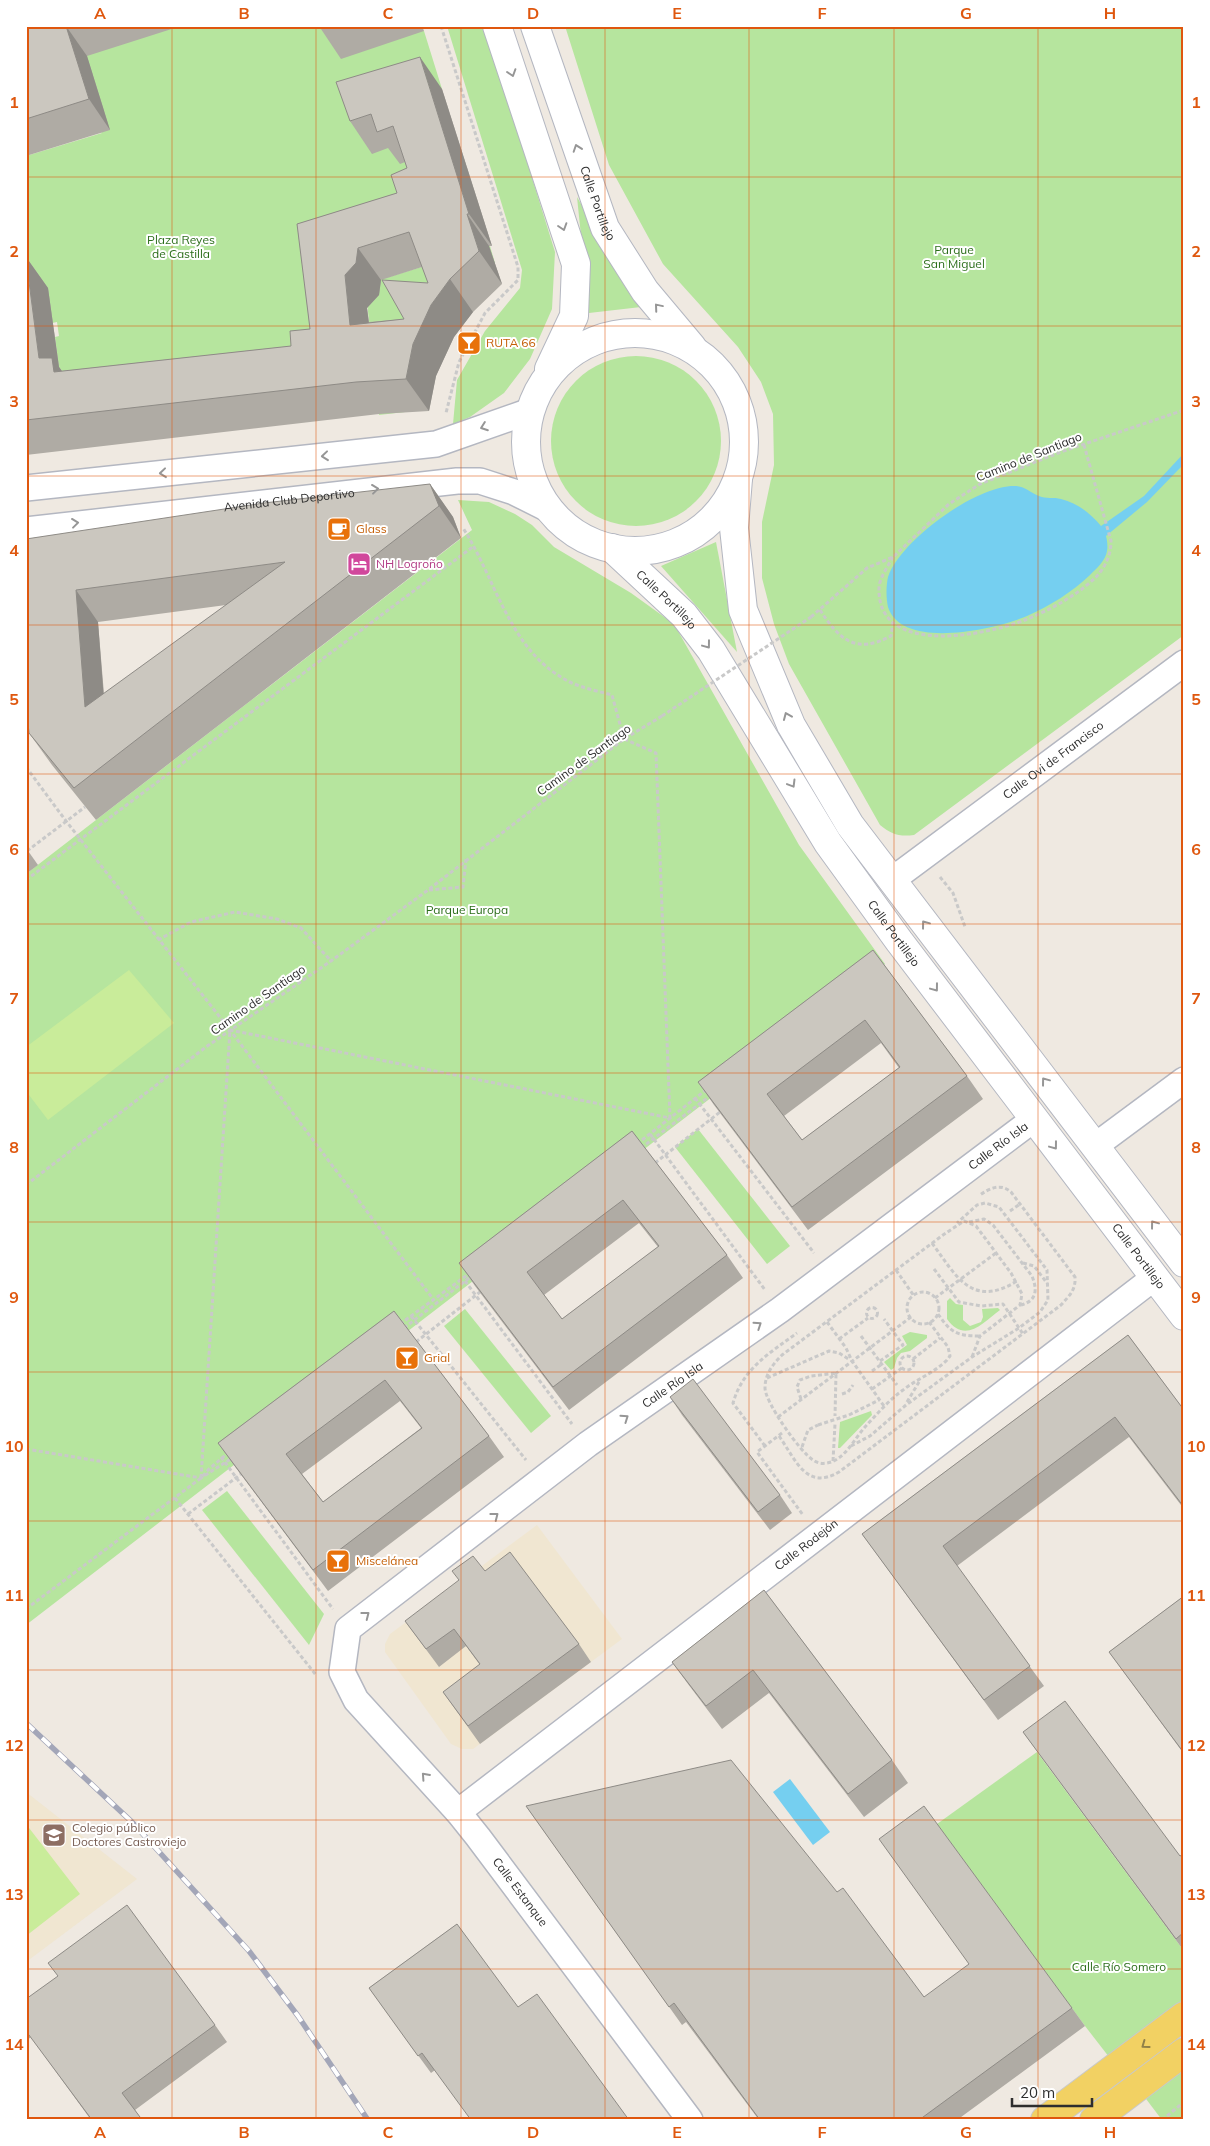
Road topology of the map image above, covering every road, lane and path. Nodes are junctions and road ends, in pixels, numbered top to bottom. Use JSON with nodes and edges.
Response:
{"nodes":[{"id":1,"x":441,"y":26,"type":"edge"},
{"id":2,"x":497,"y":26,"type":"edge"},
{"id":3,"x":535,"y":26,"type":"edge"},
{"id":4,"x":701,"y":357,"type":"junction"},
{"id":5,"x":547,"y":374,"type":"junction"},
{"id":6,"x":1184,"y":410,"type":"edge"},
{"id":7,"x":530,"y":411,"type":"junction"},
{"id":8,"x":436,"y":444,"type":"junction"},
{"id":9,"x":1084,"y":444,"type":"junction"},
{"id":10,"x":738,"y":478,"type":"junction"},
{"id":11,"x":26,"y":488,"type":"edge"},
{"id":12,"x":548,"y":509,"type":"junction"},
{"id":13,"x":463,"y":528,"type":"dead end"},
{"id":14,"x":26,"y":530,"type":"edge"},
{"id":15,"x":474,"y":546,"type":"junction"},
{"id":16,"x":612,"y":548,"type":"junction"},
{"id":17,"x":892,"y":557,"type":"junction"},
{"id":18,"x":820,"y":610,"type":"junction"},
{"id":19,"x":892,"y":623,"type":"junction"},
{"id":20,"x":1184,"y":663,"type":"edge"},
{"id":21,"x":26,"y":706,"type":"edge"},
{"id":22,"x":26,"y":715,"type":"edge"},
{"id":23,"x":624,"y":739,"type":"junction"},
{"id":24,"x":26,"y":767,"type":"edge"},
{"id":25,"x":85,"y":807,"type":"edge"},
{"id":26,"x":66,"y":822,"type":"junction"},
{"id":27,"x":81,"y":840,"type":"junction"},
{"id":28,"x":27,"y":851,"type":"edge"},
{"id":29,"x":466,"y":859,"type":"junction"},
{"id":30,"x":26,"y":880,"type":"edge"},
{"id":31,"x":892,"y":880,"type":"junction"},
{"id":32,"x":428,"y":890,"type":"junction"},
{"id":33,"x":158,"y":940,"type":"junction"},
{"id":34,"x":331,"y":961,"type":"junction"},
{"id":35,"x":230,"y":1030,"type":"junction"},
{"id":36,"x":1184,"y":1080,"type":"edge"},
{"id":37,"x":710,"y":1086,"type":"edge"},
{"id":38,"x":715,"y":1092,"type":"edge"},
{"id":39,"x":695,"y":1098,"type":"junction"},
{"id":40,"x":700,"y":1104,"type":"junction"},
{"id":41,"x":720,"y":1112,"type":"edge"},
{"id":42,"x":670,"y":1118,"type":"junction"},
{"id":43,"x":712,"y":1119,"type":"junction"},
{"id":44,"x":1034,"y":1120,"type":"junction"},
{"id":45,"x":650,"y":1134,"type":"junction"},
{"id":46,"x":653,"y":1139,"type":"junction"},
{"id":47,"x":634,"y":1146,"type":"edge"},
{"id":48,"x":1095,"y":1146,"type":"junction"},
{"id":49,"x":638,"y":1150,"type":"edge"},
{"id":50,"x":665,"y":1154,"type":"junction"},
{"id":51,"x":655,"y":1163,"type":"edge"},
{"id":52,"x":26,"y":1185,"type":"edge"},
{"id":53,"x":973,"y":1200,"type":"dead end"},
{"id":54,"x":1020,"y":1204,"type":"junction"},
{"id":55,"x":1010,"y":1211,"type":"dead end"},
{"id":56,"x":969,"y":1222,"type":"junction"},
{"id":57,"x":955,"y":1226,"type":"junction"},
{"id":58,"x":932,"y":1243,"type":"junction"},
{"id":59,"x":996,"y":1253,"type":"junction"},
{"id":60,"x":1183,"y":1259,"type":"edge"},
{"id":61,"x":1023,"y":1263,"type":"junction"},
{"id":62,"x":481,"y":1269,"type":"edge"},
{"id":63,"x":934,"y":1269,"type":"dead end"},
{"id":64,"x":896,"y":1270,"type":"junction"},
{"id":65,"x":470,"y":1272,"type":"edge"},
{"id":66,"x":830,"y":1273,"type":"junction"},
{"id":67,"x":1155,"y":1277,"type":"junction"},
{"id":68,"x":464,"y":1280,"type":"junction"},
{"id":69,"x":960,"y":1280,"type":"junction"},
{"id":70,"x":1017,"y":1281,"type":"junction"},
{"id":71,"x":1048,"y":1283,"type":"junction"},
{"id":72,"x":948,"y":1289,"type":"junction"},
{"id":73,"x":480,"y":1292,"type":"edge"},
{"id":74,"x":476,"y":1295,"type":"junction"},
{"id":75,"x":914,"y":1296,"type":"junction"},
{"id":76,"x":936,"y":1298,"type":"junction"},
{"id":77,"x":433,"y":1299,"type":"junction"},
{"id":78,"x":1020,"y":1305,"type":"junction"},
{"id":79,"x":780,"y":1310,"type":"junction"},
{"id":80,"x":938,"y":1314,"type":"junction"},
{"id":81,"x":1010,"y":1314,"type":"junction"},
{"id":82,"x":411,"y":1316,"type":"junction"},
{"id":83,"x":1184,"y":1316,"type":"edge"},
{"id":84,"x":911,"y":1317,"type":"junction"},
{"id":85,"x":868,"y":1318,"type":"dead end"},
{"id":86,"x":884,"y":1319,"type":"dead end"},
{"id":87,"x":414,"y":1320,"type":"junction"},
{"id":88,"x":827,"y":1322,"type":"junction"},
{"id":89,"x":930,"y":1322,"type":"junction"},
{"id":90,"x":395,"y":1328,"type":"edge"},
{"id":91,"x":1019,"y":1328,"type":"junction"},
{"id":92,"x":401,"y":1330,"type":"edge"},
{"id":93,"x":801,"y":1330,"type":"dead end"},
{"id":94,"x":893,"y":1330,"type":"junction"},
{"id":95,"x":426,"y":1334,"type":"junction"},
{"id":96,"x":1023,"y":1334,"type":"junction"},
{"id":97,"x":861,"y":1336,"type":"dead end"},
{"id":98,"x":980,"y":1336,"type":"junction"},
{"id":99,"x":941,"y":1338,"type":"junction"},
{"id":100,"x":839,"y":1339,"type":"junction"},
{"id":101,"x":416,"y":1342,"type":"edge"},
{"id":102,"x":870,"y":1348,"type":"junction"},
{"id":103,"x":972,"y":1357,"type":"junction"},
{"id":104,"x":913,"y":1359,"type":"junction"},
{"id":105,"x":852,"y":1361,"type":"junction"},
{"id":106,"x":881,"y":1362,"type":"junction"},
{"id":107,"x":902,"y":1368,"type":"junction"},
{"id":108,"x":872,"y":1371,"type":"dead end"},
{"id":109,"x":836,"y":1373,"type":"junction"},
{"id":110,"x":890,"y":1376,"type":"junction"},
{"id":111,"x":767,"y":1378,"type":"junction"},
{"id":112,"x":919,"y":1381,"type":"junction"},
{"id":113,"x":897,"y":1384,"type":"dead end"},
{"id":114,"x":853,"y":1385,"type":"dead end"},
{"id":115,"x":872,"y":1389,"type":"junction"},
{"id":116,"x":842,"y":1394,"type":"dead end"},
{"id":117,"x":801,"y":1400,"type":"junction"},
{"id":118,"x":880,"y":1400,"type":"junction"},
{"id":119,"x":906,"y":1405,"type":"junction"},
{"id":120,"x":884,"y":1406,"type":"junction"},
{"id":121,"x":835,"y":1416,"type":"dead end"},
{"id":122,"x":778,"y":1417,"type":"junction"},
{"id":123,"x":834,"y":1424,"type":"dead end"},
{"id":124,"x":588,"y":1444,"type":"junction"},
{"id":125,"x":765,"y":1446,"type":"junction"},
{"id":126,"x":26,"y":1448,"type":"edge"},
{"id":127,"x":802,"y":1448,"type":"junction"},
{"id":128,"x":848,"y":1448,"type":"junction"},
{"id":129,"x":229,"y":1451,"type":"edge"},
{"id":130,"x":234,"y":1456,"type":"edge"},
{"id":131,"x":221,"y":1457,"type":"junction"},
{"id":132,"x":833,"y":1461,"type":"junction"},
{"id":133,"x":226,"y":1462,"type":"junction"},
{"id":134,"x":241,"y":1474,"type":"edge"},
{"id":135,"x":201,"y":1478,"type":"junction"},
{"id":136,"x":236,"y":1478,"type":"junction"},
{"id":137,"x":542,"y":1479,"type":"junction"},
{"id":138,"x":175,"y":1498,"type":"junction"},
{"id":139,"x":798,"y":1508,"type":"dead end"},
{"id":140,"x":188,"y":1514,"type":"junction"},
{"id":141,"x":26,"y":1609,"type":"edge"},
{"id":142,"x":348,"y":1629,"type":"junction"},
{"id":143,"x":318,"y":1678,"type":"dead end"},
{"id":144,"x":458,"y":1812,"type":"junction"},
{"id":145,"x":1184,"y":2016,"type":"edge"},
{"id":146,"x":1184,"y":2052,"type":"edge"},
{"id":147,"x":1184,"y":2102,"type":"edge"},
{"id":148,"x":1161,"y":2119,"type":"edge"},
{"id":149,"x":690,"y":2120,"type":"edge"},
{"id":150,"x":1045,"y":2120,"type":"edge"},
{"id":151,"x":1094,"y":2120,"type":"edge"}],
"edges":[{"from":1,"to":8,"type":"path"},
{"from":2,"to":5,"type":"main road","one_way":true},
{"from":4,"to":3,"type":"main road","name":"Calle Portillejo","one_way":true},
{"from":4,"to":5,"type":"main road"},
{"from":4,"to":10,"type":"main road"},
{"from":5,"to":7,"type":"main road"},
{"from":6,"to":9,"type":"path","name":"Camino de Santiago"},
{"from":7,"to":8,"type":"street","one_way":true},
{"from":7,"to":12,"type":"main road"},
{"from":8,"to":11,"type":"street","one_way":true},
{"from":9,"to":17,"type":"path","name":"Camino de Santiago"},
{"from":9,"to":19,"type":"path"},
{"from":10,"to":16,"type":"main road"},
{"from":31,"to":10,"type":"main road","one_way":true},
{"from":14,"to":12,"type":"street","name":"Avenida Club Deportivo","one_way":true},
{"from":12,"to":16,"type":"main road"},
{"from":13,"to":15,"type":"path"},
{"from":15,"to":23,"type":"path"},
{"from":15,"to":27,"type":"path"},
{"from":16,"to":44,"type":"main road","name":"Calle Portillejo","one_way":true},
{"from":17,"to":18,"type":"path","name":"Camino de Santiago"},
{"from":17,"to":19,"type":"path"},
{"from":18,"to":19,"type":"path"},
{"from":18,"to":23,"type":"path","name":"Camino de Santiago","bridge":true},
{"from":20,"to":31,"type":"street","name":"Calle Ovi de Francisco"},
{"from":21,"to":22,"type":"street"},
{"from":23,"to":29,"type":"path","name":"Camino de Santiago"},
{"from":23,"to":42,"type":"path"},
{"from":24,"to":26,"type":"path"},
{"from":25,"to":26,"type":"path"},
{"from":26,"to":27,"type":"path"},
{"from":26,"to":28,"type":"path"},
{"from":27,"to":30,"type":"path"},
{"from":27,"to":33,"type":"path"},
{"from":29,"to":32,"type":"path","name":"Camino de Santiago"},
{"from":29,"to":32,"type":"path"},
{"from":48,"to":31,"type":"main road","one_way":true},
{"from":32,"to":34,"type":"path","name":"Camino de Santiago"},
{"from":33,"to":34,"type":"path"},
{"from":33,"to":35,"type":"path"},
{"from":34,"to":35,"type":"path","name":"Camino de Santiago"},
{"from":35,"to":42,"type":"path"},
{"from":35,"to":52,"type":"path","name":"Camino de Santiago"},
{"from":35,"to":77,"type":"path"},
{"from":35,"to":135,"type":"path"},
{"from":36,"to":48,"type":"street"},
{"from":37,"to":39,"type":"path"},
{"from":38,"to":40,"type":"path"},
{"from":39,"to":40,"type":"path"},
{"from":39,"to":42,"type":"path"},
{"from":40,"to":43,"type":"path"},
{"from":40,"to":46,"type":"path"},
{"from":41,"to":43,"type":"path"},
{"from":42,"to":45,"type":"path"},
{"from":43,"to":50,"type":"path"},
{"from":43,"to":66,"type":"path"},
{"from":44,"to":66,"type":"street","name":"Calle Río Isla"},
{"from":44,"to":67,"type":"main road","name":"Calle Portillejo","one_way":true},
{"from":45,"to":46,"type":"path"},
{"from":45,"to":47,"type":"path"},
{"from":46,"to":49,"type":"path"},
{"from":46,"to":50,"type":"path"},
{"from":60,"to":48,"type":"main road","one_way":true},
{"from":50,"to":51,"type":"path"},
{"from":50,"to":79,"type":"path"},
{"from":53,"to":54,"type":"path"},
{"from":54,"to":55,"type":"path"},
{"from":54,"to":96,"type":"path"},
{"from":56,"to":57,"type":"path"},
{"from":56,"to":59,"type":"path"},
{"from":56,"to":61,"type":"path"},
{"from":57,"to":58,"type":"path"},
{"from":57,"to":71,"type":"path"},
{"from":58,"to":64,"type":"path"},
{"from":58,"to":69,"type":"path"},
{"from":59,"to":69,"type":"path"},
{"from":59,"to":70,"type":"path"},
{"from":61,"to":71,"type":"path"},
{"from":61,"to":78,"type":"path"},
{"from":62,"to":68,"type":"path"},
{"from":63,"to":72,"type":"path"},
{"from":64,"to":75,"type":"path"},
{"from":64,"to":88,"type":"path"},
{"from":65,"to":68,"type":"path"},
{"from":66,"to":79,"type":"street","name":"Calle Río Isla"},
{"from":67,"to":83,"type":"main road","name":"Calle Portillejo"},
{"from":67,"to":144,"type":"street","name":"Calle Rodejón"},
{"from":68,"to":74,"type":"path"},
{"from":68,"to":77,"type":"path"},
{"from":68,"to":87,"type":"path"},
{"from":69,"to":70,"type":"path"},
{"from":69,"to":72,"type":"path"},
{"from":70,"to":78,"type":"path"},
{"from":71,"to":91,"type":"path"},
{"from":72,"to":76,"type":"path"},
{"from":72,"to":81,"type":"path"},
{"from":73,"to":74,"type":"path"},
{"from":74,"to":95,"type":"path"},
{"from":74,"to":124,"type":"path"},
{"from":75,"to":76,"type":"path"},
{"from":75,"to":84,"type":"path"},
{"from":76,"to":80,"type":"path"},
{"from":77,"to":82,"type":"path"},
{"from":78,"to":81,"type":"path"},
{"from":124,"to":79,"type":"street","name":"Calle Río Isla","one_way":true},
{"from":80,"to":89,"type":"path"},
{"from":80,"to":98,"type":"path"},
{"from":81,"to":91,"type":"path"},
{"from":81,"to":98,"type":"path"},
{"from":82,"to":87,"type":"path"},
{"from":82,"to":90,"type":"path"},
{"from":84,"to":89,"type":"path"},
{"from":84,"to":94,"type":"path"},
{"from":85,"to":100,"type":"path"},
{"from":86,"to":94,"type":"path"},
{"from":87,"to":92,"type":"path"},
{"from":87,"to":95,"type":"path"},
{"from":88,"to":100,"type":"path"},
{"from":88,"to":111,"type":"path"},
{"from":89,"to":99,"type":"path"},
{"from":91,"to":96,"type":"path"},
{"from":91,"to":103,"type":"path"},
{"from":93,"to":125,"type":"path"},
{"from":94,"to":102,"type":"path"},
{"from":94,"to":106,"type":"path"},
{"from":95,"to":101,"type":"path"},
{"from":95,"to":137,"type":"path"},
{"from":96,"to":125,"type":"path"},
{"from":97,"to":102,"type":"path"},
{"from":98,"to":103,"type":"path"},
{"from":99,"to":104,"type":"path"},
{"from":99,"to":112,"type":"path"},
{"from":100,"to":105,"type":"path"},
{"from":102,"to":105,"type":"path"},
{"from":102,"to":106,"type":"path"},
{"from":103,"to":119,"type":"path"},
{"from":104,"to":107,"type":"path"},
{"from":104,"to":107,"type":"path"},
{"from":105,"to":109,"type":"path"},
{"from":105,"to":111,"type":"path"},
{"from":105,"to":115,"type":"path"},
{"from":106,"to":108,"type":"path"},
{"from":106,"to":110,"type":"path"},
{"from":107,"to":110,"type":"path"},
{"from":109,"to":117,"type":"path"},
{"from":109,"to":117,"type":"path"},
{"from":109,"to":121,"type":"path"},
{"from":110,"to":113,"type":"path"},
{"from":110,"to":115,"type":"path"},
{"from":111,"to":122,"type":"path"},
{"from":112,"to":119,"type":"path"},
{"from":112,"to":120,"type":"path"},
{"from":114,"to":116,"type":"path"},
{"from":115,"to":118,"type":"path"},
{"from":117,"to":122,"type":"path"},
{"from":118,"to":120,"type":"path"},
{"from":118,"to":127,"type":"path","bridge":true},
{"from":119,"to":128,"type":"path"},
{"from":120,"to":128,"type":"path"},
{"from":122,"to":127,"type":"path"},
{"from":123,"to":132,"type":"path"},
{"from":124,"to":137,"type":"street","name":"Calle Río Isla"},
{"from":125,"to":139,"type":"path"},
{"from":126,"to":135,"type":"path"},
{"from":127,"to":132,"type":"path"},
{"from":128,"to":132,"type":"path"},
{"from":129,"to":131,"type":"path"},
{"from":130,"to":133,"type":"path"},
{"from":131,"to":133,"type":"path"},
{"from":131,"to":135,"type":"path"},
{"from":133,"to":135,"type":"path"},
{"from":133,"to":136,"type":"path"},
{"from":134,"to":136,"type":"path"},
{"from":135,"to":138,"type":"path"},
{"from":136,"to":140,"type":"path"},
{"from":136,"to":142,"type":"path"},
{"from":142,"to":137,"type":"street","name":"Calle Río Isla","one_way":true},
{"from":138,"to":140,"type":"path"},
{"from":138,"to":141,"type":"path"},
{"from":140,"to":143,"type":"path"},
{"from":144,"to":142,"type":"street","name":"Calle Estanque","one_way":true},
{"from":144,"to":149,"type":"street","name":"Calle Estanque"},
{"from":145,"to":150,"type":"main road","one_way":true},
{"from":146,"to":151,"type":"main road"},
{"from":147,"to":148,"type":"path"}]}
